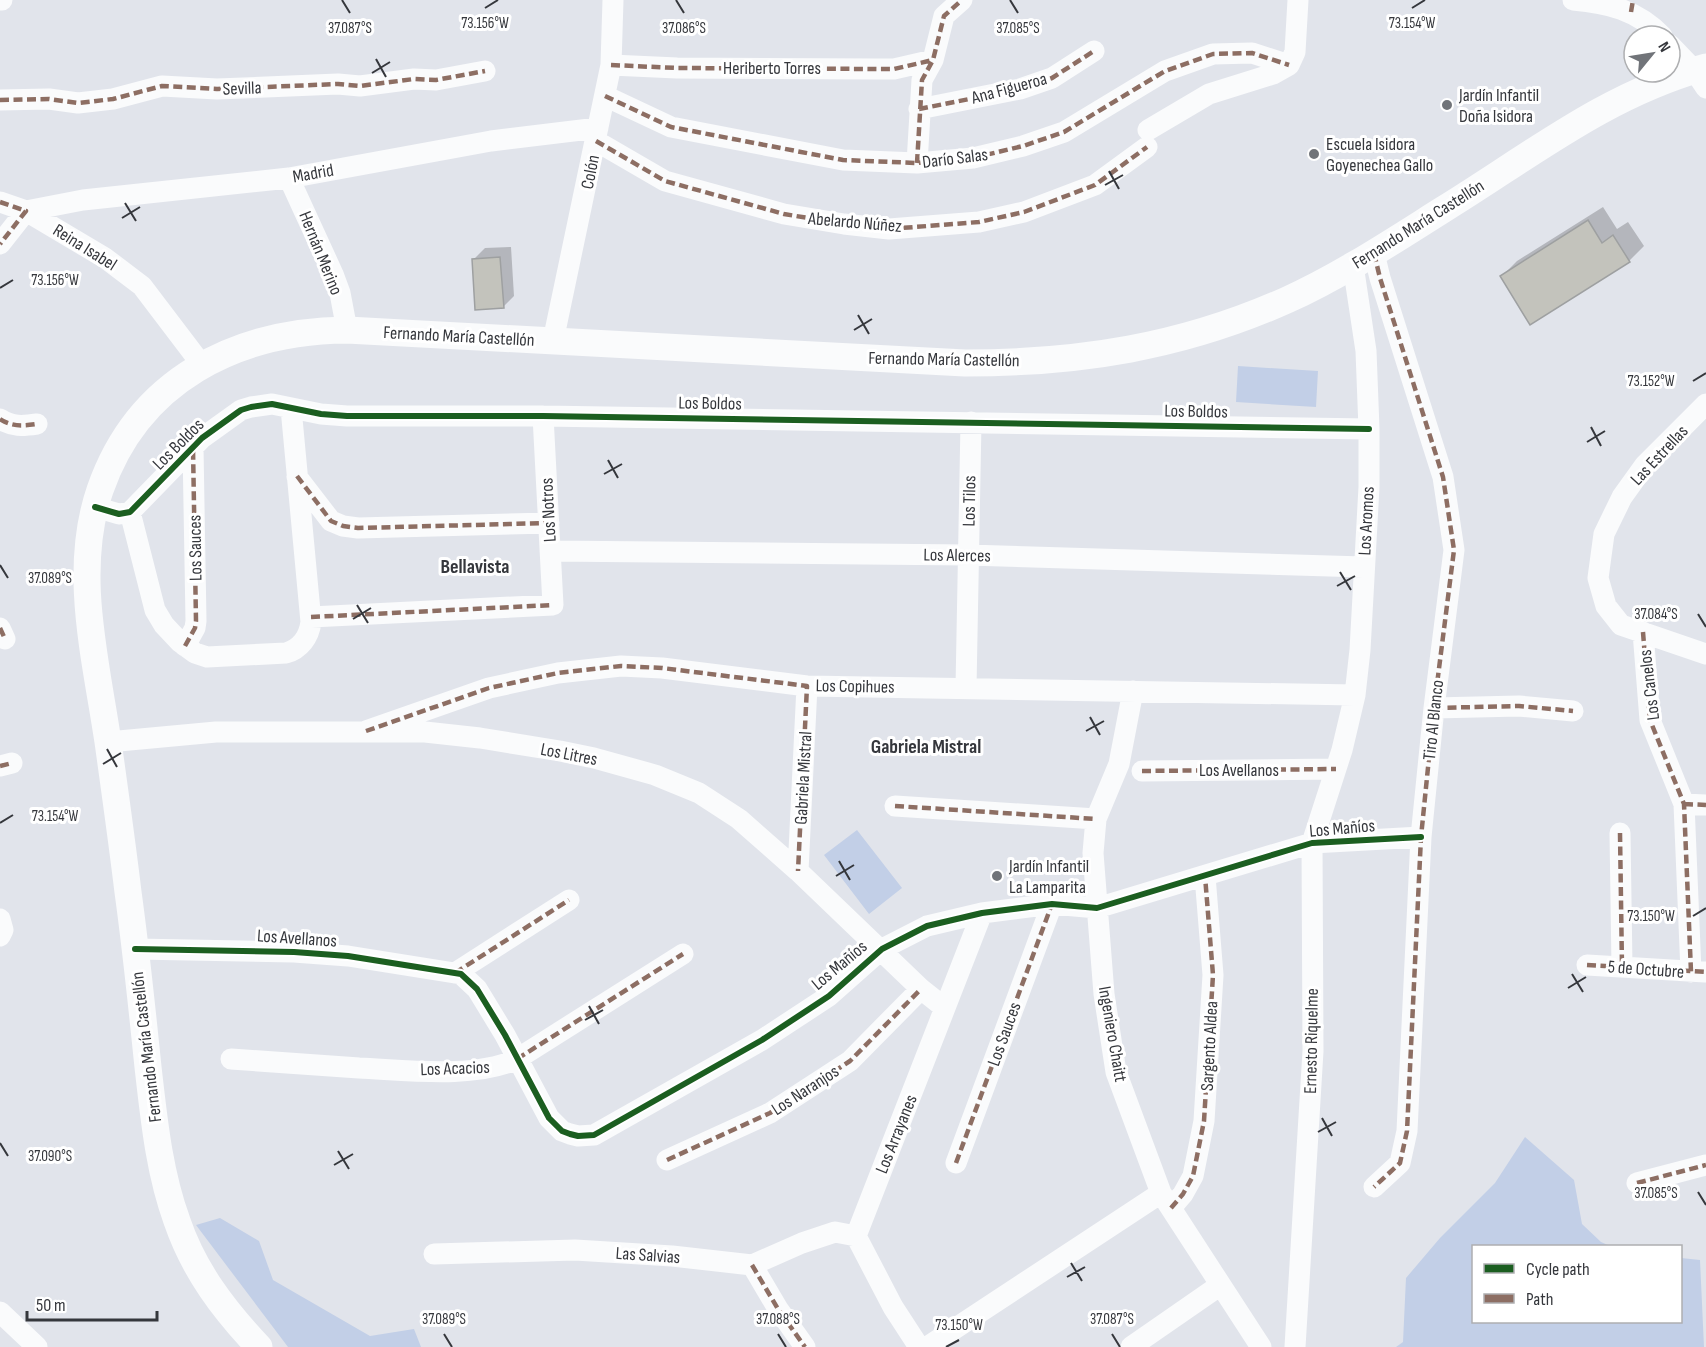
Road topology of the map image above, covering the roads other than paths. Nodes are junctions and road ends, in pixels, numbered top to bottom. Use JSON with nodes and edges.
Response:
{"nodes":[{"id":1,"x":613,"y":0,"type":"edge"},
{"id":2,"x":962,"y":0,"type":"edge"},
{"id":3,"x":1298,"y":0,"type":"edge"},
{"id":4,"x":1576,"y":0,"type":"edge"},
{"id":5,"x":1632,"y":6,"type":"edge"},
{"id":6,"x":1649,"y":24,"type":"edge"},
{"id":7,"x":1094,"y":51,"type":"dead end"},
{"id":8,"x":1682,"y":56,"type":"edge"},
{"id":9,"x":933,"y":60,"type":"junction"},
{"id":10,"x":611,"y":65,"type":"junction"},
{"id":11,"x":1289,"y":65,"type":"junction"},
{"id":12,"x":485,"y":71,"type":"dead end"},
{"id":13,"x":1702,"y":75,"type":"edge"},
{"id":14,"x":605,"y":96,"type":"junction"},
{"id":15,"x":0,"y":100,"type":"edge"},
{"id":16,"x":919,"y":109,"type":"junction"},
{"id":17,"x":597,"y":135,"type":"junction"},
{"id":18,"x":917,"y":163,"type":"junction"},
{"id":19,"x":289,"y":178,"type":"junction"},
{"id":20,"x":0,"y":202,"type":"edge"},
{"id":21,"x":26,"y":211,"type":"junction"},
{"id":22,"x":0,"y":244,"type":"edge"},
{"id":23,"x":1363,"y":259,"type":"junction"},
{"id":24,"x":347,"y":330,"type":"junction"},
{"id":25,"x":553,"y":341,"type":"junction"},
{"id":26,"x":202,"y":365,"type":"junction"},
{"id":27,"x":1706,"y":404,"type":"edge"},
{"id":28,"x":291,"y":408,"type":"junction"},
{"id":29,"x":543,"y":416,"type":"junction"},
{"id":30,"x":0,"y":419,"type":"edge"},
{"id":31,"x":971,"y":422,"type":"junction"},
{"id":32,"x":37,"y":424,"type":"dead end"},
{"id":33,"x":1369,"y":429,"type":"junction"},
{"id":34,"x":193,"y":447,"type":"junction"},
{"id":35,"x":297,"y":476,"type":"junction"},
{"id":36,"x":95,"y":507,"type":"junction"},
{"id":37,"x":130,"y":512,"type":"junction"},
{"id":38,"x":549,"y":523,"type":"junction"},
{"id":39,"x":550,"y":551,"type":"junction"},
{"id":40,"x":968,"y":555,"type":"junction"},
{"id":41,"x":1364,"y":567,"type":"junction"},
{"id":42,"x":311,"y":617,"type":"junction"},
{"id":43,"x":1643,"y":632,"type":"junction"},
{"id":44,"x":185,"y":646,"type":"junction"},
{"id":45,"x":1706,"y":654,"type":"edge"},
{"id":46,"x":807,"y":686,"type":"junction"},
{"id":47,"x":966,"y":688,"type":"junction"},
{"id":48,"x":1133,"y":691,"type":"junction"},
{"id":49,"x":1355,"y":695,"type":"junction"},
{"id":50,"x":1434,"y":708,"type":"junction"},
{"id":51,"x":1573,"y":711,"type":"dead end"},
{"id":52,"x":366,"y":731,"type":"junction"},
{"id":53,"x":108,"y":742,"type":"junction"},
{"id":54,"x":1336,"y":769,"type":"junction"},
{"id":55,"x":1142,"y":771,"type":"dead end"},
{"id":56,"x":1684,"y":804,"type":"junction"},
{"id":57,"x":1706,"y":804,"type":"edge"},
{"id":58,"x":895,"y":806,"type":"dead end"},
{"id":59,"x":1096,"y":819,"type":"junction"},
{"id":60,"x":1620,"y":833,"type":"dead end"},
{"id":61,"x":1421,"y":837,"type":"junction"},
{"id":62,"x":1312,"y":843,"type":"junction"},
{"id":63,"x":798,"y":871,"type":"junction"},
{"id":64,"x":1205,"y":876,"type":"junction"},
{"id":65,"x":569,"y":900,"type":"dead end"},
{"id":66,"x":1052,"y":904,"type":"junction"},
{"id":67,"x":1098,"y":908,"type":"junction"},
{"id":68,"x":982,"y":913,"type":"junction"},
{"id":69,"x":135,"y":949,"type":"junction"},
{"id":70,"x":882,"y":950,"type":"junction"},
{"id":71,"x":683,"y":954,"type":"dead end"},
{"id":72,"x":1587,"y":965,"type":"dead end"},
{"id":73,"x":1622,"y":967,"type":"junction"},
{"id":74,"x":1699,"y":972,"type":"edge"},
{"id":75,"x":455,"y":973,"type":"junction"},
{"id":76,"x":921,"y":989,"type":"junction"},
{"id":77,"x":945,"y":1008,"type":"junction"},
{"id":78,"x":231,"y":1059,"type":"dead end"},
{"id":79,"x":517,"y":1059,"type":"junction"},
{"id":80,"x":667,"y":1160,"type":"dead end"},
{"id":81,"x":956,"y":1164,"type":"dead end"},
{"id":82,"x":1706,"y":1165,"type":"edge"},
{"id":83,"x":1637,"y":1183,"type":"dead end"},
{"id":84,"x":1374,"y":1187,"type":"dead end"},
{"id":85,"x":1166,"y":1200,"type":"junction"},
{"id":86,"x":856,"y":1236,"type":"junction"},
{"id":87,"x":434,"y":1254,"type":"dead end"},
{"id":88,"x":752,"y":1265,"type":"junction"},
{"id":89,"x":1219,"y":1286,"type":"junction"},
{"id":90,"x":0,"y":1312,"type":"edge"},
{"id":91,"x":37,"y":1347,"type":"edge"},
{"id":92,"x":259,"y":1347,"type":"edge"},
{"id":93,"x":805,"y":1347,"type":"edge"},
{"id":94,"x":919,"y":1347,"type":"edge"},
{"id":95,"x":927,"y":1347,"type":"edge"},
{"id":96,"x":1131,"y":1347,"type":"edge"},
{"id":97,"x":1261,"y":1347,"type":"edge"},
{"id":98,"x":1295,"y":1347,"type":"edge"}],
"edges":[{"from":1,"to":10,"type":"street","name":"Colón"},
{"from":2,"to":9,"type":"street"},
{"from":3,"to":11,"type":"street"},
{"from":4,"to":5,"type":"street"},
{"from":5,"to":6,"type":"street"},
{"from":7,"to":16,"type":"street","name":"Ana Figueroa"},
{"from":8,"to":13,"type":"street"},
{"from":9,"to":10,"type":"street","name":"Heriberto Torres"},
{"from":9,"to":16,"type":"street"},
{"from":10,"to":14,"type":"street","name":"Colón"},
{"from":11,"to":17,"type":"street","name":"Abelardo Núñez"},
{"from":11,"to":18,"type":"street","name":"Darío Salas"},
{"from":12,"to":15,"type":"street","name":"Sevilla"},
{"from":13,"to":23,"type":"main road","name":"Fernando María Castellón"},
{"from":14,"to":17,"type":"street","name":"Colón"},
{"from":14,"to":18,"type":"street","name":"Darío Salas"},
{"from":16,"to":18,"type":"street"},
{"from":17,"to":19,"type":"street","name":"Madrid"},
{"from":17,"to":25,"type":"street","name":"Colón"},
{"from":19,"to":21,"type":"street","name":"Madrid"},
{"from":19,"to":24,"type":"street","name":"Hernán Merino"},
{"from":20,"to":21,"type":"street","name":"Reina Isabel"},
{"from":21,"to":22,"type":"street"},
{"from":21,"to":26,"type":"street","name":"Reina Isabel"},
{"from":23,"to":25,"type":"main road","name":"Fernando María Castellón"},
{"from":23,"to":33,"type":"street","name":"Los Aromos"},
{"from":23,"to":50,"type":"street","name":"Tiro Al Blanco"},
{"from":24,"to":25,"type":"main road","name":"Fernando María Castellón"},
{"from":24,"to":26,"type":"main road","name":"Fernando María Castellón"},
{"from":26,"to":36,"type":"main road","name":"Fernando María Castellón"},
{"from":27,"to":43,"type":"street","name":"Las Estrellas"},
{"from":28,"to":29,"type":"street","name":"Los Boldos"},
{"from":28,"to":34,"type":"street","name":"Los Boldos"},
{"from":28,"to":35,"type":"street"},
{"from":29,"to":31,"type":"street","name":"Los Boldos"},
{"from":29,"to":38,"type":"street","name":"Los Notros"},
{"from":30,"to":32,"type":"street"},
{"from":31,"to":33,"type":"street","name":"Los Boldos"},
{"from":31,"to":40,"type":"street","name":"Los Tilos"},
{"from":33,"to":41,"type":"street","name":"Los Aromos"},
{"from":34,"to":37,"type":"street","name":"Los Boldos"},
{"from":34,"to":44,"type":"street","name":"Los Sauces"},
{"from":35,"to":38,"type":"street"},
{"from":35,"to":42,"type":"street"},
{"from":36,"to":37,"type":"street"},
{"from":36,"to":53,"type":"main road","name":"Fernando María Castellón"},
{"from":37,"to":44,"type":"street"},
{"from":38,"to":39,"type":"street","name":"Los Notros"},
{"from":39,"to":40,"type":"street","name":"Los Alerces"},
{"from":39,"to":42,"type":"street","name":"Los Notros"},
{"from":40,"to":41,"type":"street","name":"Los Alerces"},
{"from":40,"to":47,"type":"street","name":"Los Tilos"},
{"from":41,"to":49,"type":"street","name":"Los Aromos"},
{"from":42,"to":44,"type":"street"},
{"from":43,"to":45,"type":"street","name":"Las Estrellas"},
{"from":43,"to":56,"type":"street","name":"Los Canelos"},
{"from":46,"to":47,"type":"street","name":"Los Copihues"},
{"from":46,"to":52,"type":"street","name":"Los Copihues"},
{"from":46,"to":63,"type":"street","name":"Gabriela Mistral"},
{"from":47,"to":48,"type":"street","name":"Los Copihues"},
{"from":48,"to":49,"type":"street","name":"Los Copihues"},
{"from":48,"to":59,"type":"street","name":"Ingeniero Chaitt"},
{"from":49,"to":54,"type":"street","name":"Los Aromos"},
{"from":50,"to":51,"type":"street"},
{"from":50,"to":61,"type":"street","name":"Tiro Al Blanco"},
{"from":52,"to":53,"type":"street","name":"Los Litres"},
{"from":52,"to":63,"type":"street","name":"Los Litres"},
{"from":53,"to":69,"type":"main road","name":"Fernando María Castellón"},
{"from":54,"to":55,"type":"street","name":"Los Avellanos"},
{"from":54,"to":62,"type":"street","name":"Los Aromos"},
{"from":56,"to":57,"type":"street"},
{"from":56,"to":74,"type":"street","name":"Los Canelos"},
{"from":58,"to":59,"type":"street"},
{"from":59,"to":67,"type":"street","name":"Ingeniero Chaitt"},
{"from":60,"to":73,"type":"street"},
{"from":61,"to":62,"type":"street","name":"Los Mañíos"},
{"from":61,"to":84,"type":"street","name":"Tiro Al Blanco"},
{"from":62,"to":64,"type":"street","name":"Los Mañíos"},
{"from":62,"to":98,"type":"street","name":"Ernesto Riquelme"},
{"from":63,"to":70,"type":"street","name":"Los Litres"},
{"from":64,"to":67,"type":"street","name":"Los Mañíos"},
{"from":64,"to":85,"type":"street","name":"Sargento Aldea"},
{"from":65,"to":75,"type":"street"},
{"from":66,"to":67,"type":"street","name":"Los Mañíos"},
{"from":66,"to":68,"type":"street","name":"Los Mañíos"},
{"from":66,"to":81,"type":"street","name":"Los Sauces"},
{"from":67,"to":85,"type":"street","name":"Ingeniero Chaitt"},
{"from":68,"to":70,"type":"street","name":"Los Mañíos"},
{"from":68,"to":77,"type":"street","name":"Los Arrayanes"},
{"from":69,"to":75,"type":"street","name":"Los Avellanos"},
{"from":69,"to":92,"type":"main road","name":"Fernando María Castellón"},
{"from":70,"to":76,"type":"street","name":"Los Litres"},
{"from":70,"to":79,"type":"street","name":"Los Mañíos"},
{"from":71,"to":79,"type":"street","name":"Los Acacios"},
{"from":72,"to":73,"type":"street","name":"5 de Octubre"},
{"from":73,"to":74,"type":"street","name":"5 de Octubre"},
{"from":75,"to":79,"type":"street","name":"Los Mañíos"},
{"from":76,"to":77,"type":"street","name":"Los Litres"},
{"from":76,"to":80,"type":"street","name":"Los Naranjos"},
{"from":77,"to":86,"type":"street","name":"Los Arrayanes"},
{"from":78,"to":79,"type":"street","name":"Los Acacios"},
{"from":82,"to":83,"type":"street"},
{"from":85,"to":89,"type":"street","name":"Ingeniero Chaitt"},
{"from":85,"to":95,"type":"street","name":"Sargento Aldea"},
{"from":86,"to":88,"type":"street"},
{"from":86,"to":94,"type":"street"},
{"from":87,"to":88,"type":"street","name":"Las Salvias"},
{"from":88,"to":93,"type":"street"},
{"from":89,"to":96,"type":"street"},
{"from":89,"to":97,"type":"street","name":"Ingeniero Chaitt"},
{"from":90,"to":91,"type":"street"}]}
